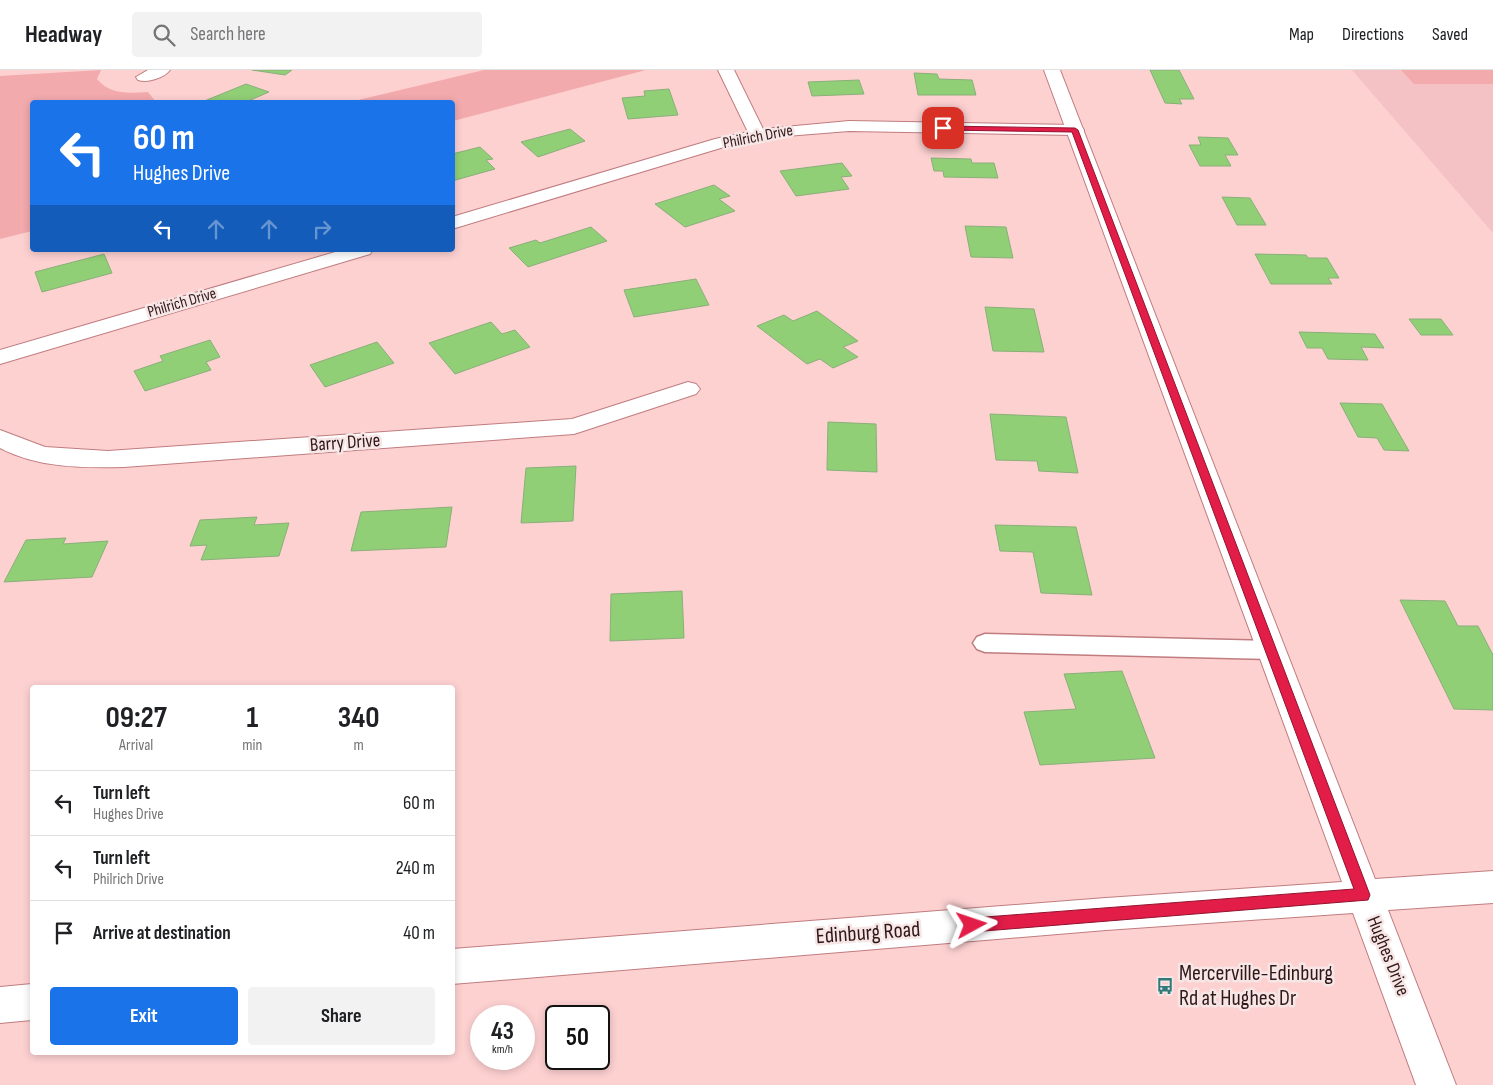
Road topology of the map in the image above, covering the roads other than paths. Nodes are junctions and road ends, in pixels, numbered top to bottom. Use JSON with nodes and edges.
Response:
{"nodes":[{"id":1,"x":162,"y":70,"type":"edge"},
{"id":2,"x":726,"y":70,"type":"edge"},
{"id":3,"x":1052,"y":70,"type":"edge"},
{"id":4,"x":144,"y":77,"type":"dead end"},
{"id":5,"x":1075,"y":130,"type":"junction"},
{"id":6,"x":757,"y":134,"type":"junction"},
{"id":7,"x":455,"y":222,"type":"edge"},
{"id":8,"x":356,"y":252,"type":"edge"},
{"id":9,"x":0,"y":357,"type":"edge"},
{"id":10,"x":688,"y":389,"type":"dead end"},
{"id":11,"x":0,"y":438,"type":"edge"},
{"id":12,"x":985,"y":642,"type":"dead end"},
{"id":13,"x":1271,"y":650,"type":"junction"},
{"id":14,"x":1493,"y":887,"type":"edge"},
{"id":15,"x":1363,"y":895,"type":"junction"},
{"id":16,"x":455,"y":967,"type":"edge"},
{"id":17,"x":30,"y":1002,"type":"edge"},
{"id":18,"x":0,"y":1005,"type":"edge"},
{"id":19,"x":1436,"y":1085,"type":"edge"}],
"edges":[{"from":1,"to":4,"type":"street"},
{"from":2,"to":6,"type":"street"},
{"from":3,"to":5,"type":"street","name":"Hughes Drive"},
{"from":5,"to":6,"type":"street","name":"Philrich Drive"},
{"from":5,"to":13,"type":"street","name":"Hughes Drive"},
{"from":6,"to":7,"type":"street","name":"Philrich Drive"},
{"from":8,"to":9,"type":"street","name":"Philrich Drive"},
{"from":10,"to":11,"type":"street","name":"Barry Drive"},
{"from":12,"to":13,"type":"lane"},
{"from":13,"to":15,"type":"street","name":"Hughes Drive"},
{"from":14,"to":15,"type":"street","name":"Edinburg Road"},
{"from":15,"to":16,"type":"street","name":"Edinburg Road"},
{"from":15,"to":19,"type":"street","name":"Hughes Drive"},
{"from":17,"to":18,"type":"street"}]}
